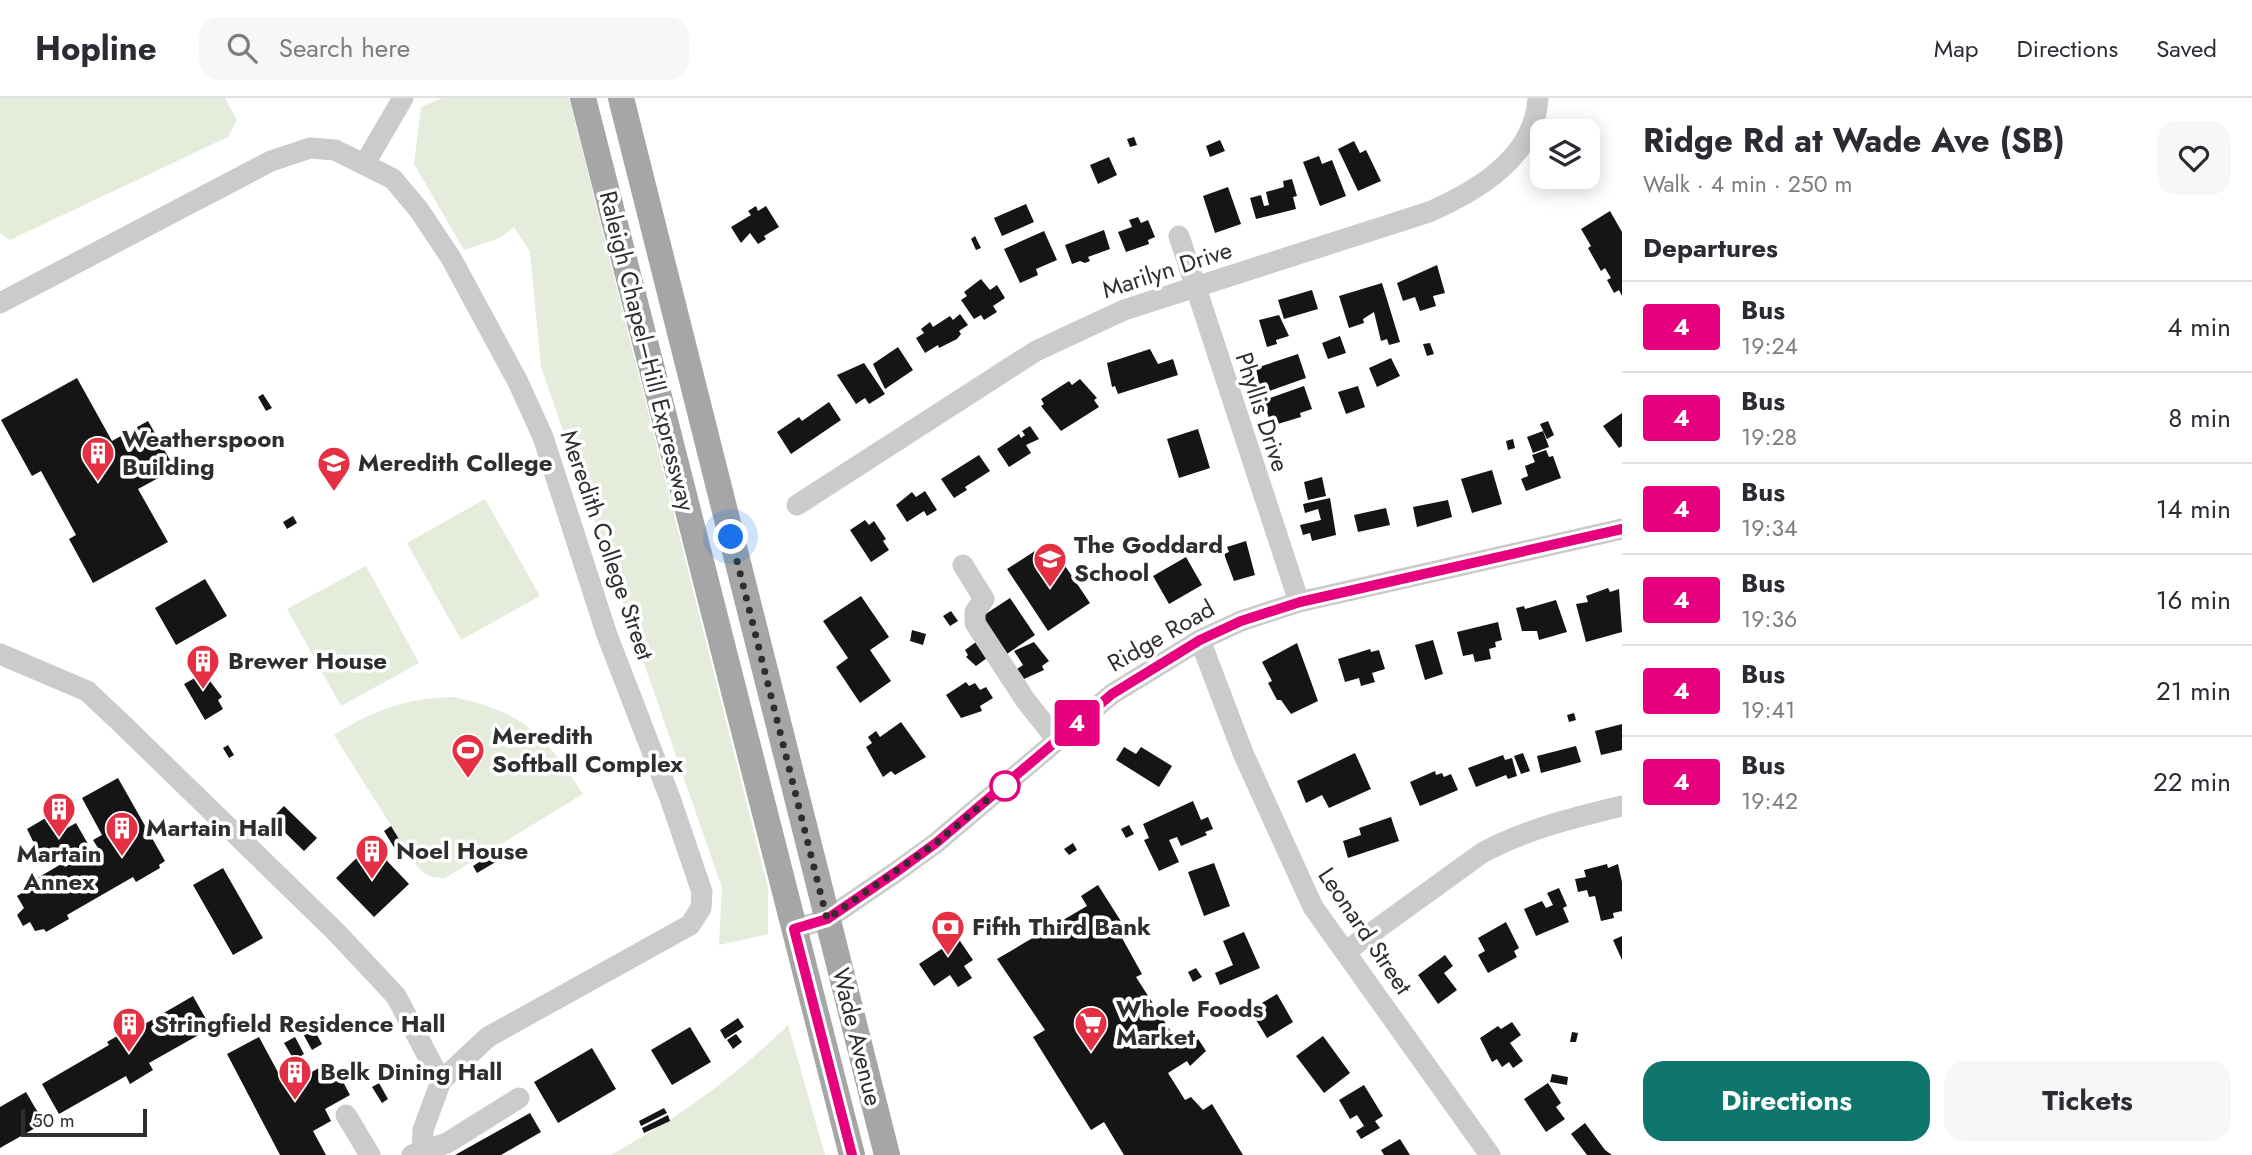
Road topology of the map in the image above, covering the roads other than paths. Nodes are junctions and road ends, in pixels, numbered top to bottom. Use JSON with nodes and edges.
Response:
{"nodes":[{"id":1,"x":403,"y":98,"type":"edge"},
{"id":2,"x":583,"y":98,"type":"edge"},
{"id":3,"x":621,"y":98,"type":"edge"},
{"id":4,"x":1538,"y":98,"type":"edge"},
{"id":5,"x":364,"y":164,"type":"junction"},
{"id":6,"x":1179,"y":236,"type":"dead end"},
{"id":7,"x":1195,"y":288,"type":"junction"},
{"id":8,"x":0,"y":303,"type":"edge"},
{"id":9,"x":797,"y":505,"type":"dead end"},
{"id":10,"x":1622,"y":529,"type":"edge"},
{"id":11,"x":963,"y":565,"type":"dead end"},
{"id":12,"x":1300,"y":602,"type":"junction"},
{"id":13,"x":1200,"y":640,"type":"junction"},
{"id":14,"x":0,"y":654,"type":"edge"},
{"id":15,"x":1057,"y":740,"type":"junction"},
{"id":16,"x":1622,"y":806,"type":"edge"},
{"id":17,"x":827,"y":919,"type":"junction"},
{"id":18,"x":794,"y":929,"type":"junction"},
{"id":19,"x":1345,"y":952,"type":"junction"},
{"id":20,"x":441,"y":1081,"type":"junction"},
{"id":21,"x":519,"y":1098,"type":"dead end"},
{"id":22,"x":346,"y":1115,"type":"dead end"},
{"id":23,"x":419,"y":1153,"type":"edge"},
{"id":24,"x":370,"y":1155,"type":"edge"},
{"id":25,"x":852,"y":1155,"type":"edge"},
{"id":26,"x":887,"y":1155,"type":"edge"},
{"id":27,"x":1490,"y":1155,"type":"edge"}],
"edges":[{"from":1,"to":5,"type":"street"},
{"from":2,"to":18,"type":"main road","name":"Raleigh Chapel–Hill Expressway"},
{"from":3,"to":17,"type":"main road","name":"Raleigh Chapel–Hill Expressway"},
{"from":4,"to":7,"type":"street","name":"Marilyn Drive"},
{"from":5,"to":8,"type":"street","name":"Meredith College Street"},
{"from":5,"to":20,"type":"street","name":"Meredith College Street"},
{"from":6,"to":7,"type":"street","name":"Phyllis Drive"},
{"from":7,"to":9,"type":"street","name":"Marilyn Drive"},
{"from":7,"to":12,"type":"street","name":"Phyllis Drive"},
{"from":10,"to":12,"type":"street","name":"Ridge Road"},
{"from":11,"to":15,"type":"street"},
{"from":12,"to":13,"type":"street","name":"Ridge Road"},
{"from":13,"to":15,"type":"street","name":"Ridge Road"},
{"from":13,"to":19,"type":"street","name":"Leonard Street"},
{"from":14,"to":20,"type":"street"},
{"from":15,"to":17,"type":"street","name":"Ridge Road"},
{"from":16,"to":19,"type":"street"},
{"from":17,"to":18,"type":"street","name":"Ridge Road"},
{"from":17,"to":26,"type":"main road","name":"Wade Avenue"},
{"from":18,"to":25,"type":"main road","name":"Wade Avenue"},
{"from":19,"to":27,"type":"street","name":"Leonard Street"},
{"from":20,"to":23,"type":"street","name":"Meredith College Street"},
{"from":21,"to":23,"type":"street"},
{"from":22,"to":24,"type":"street"}]}
